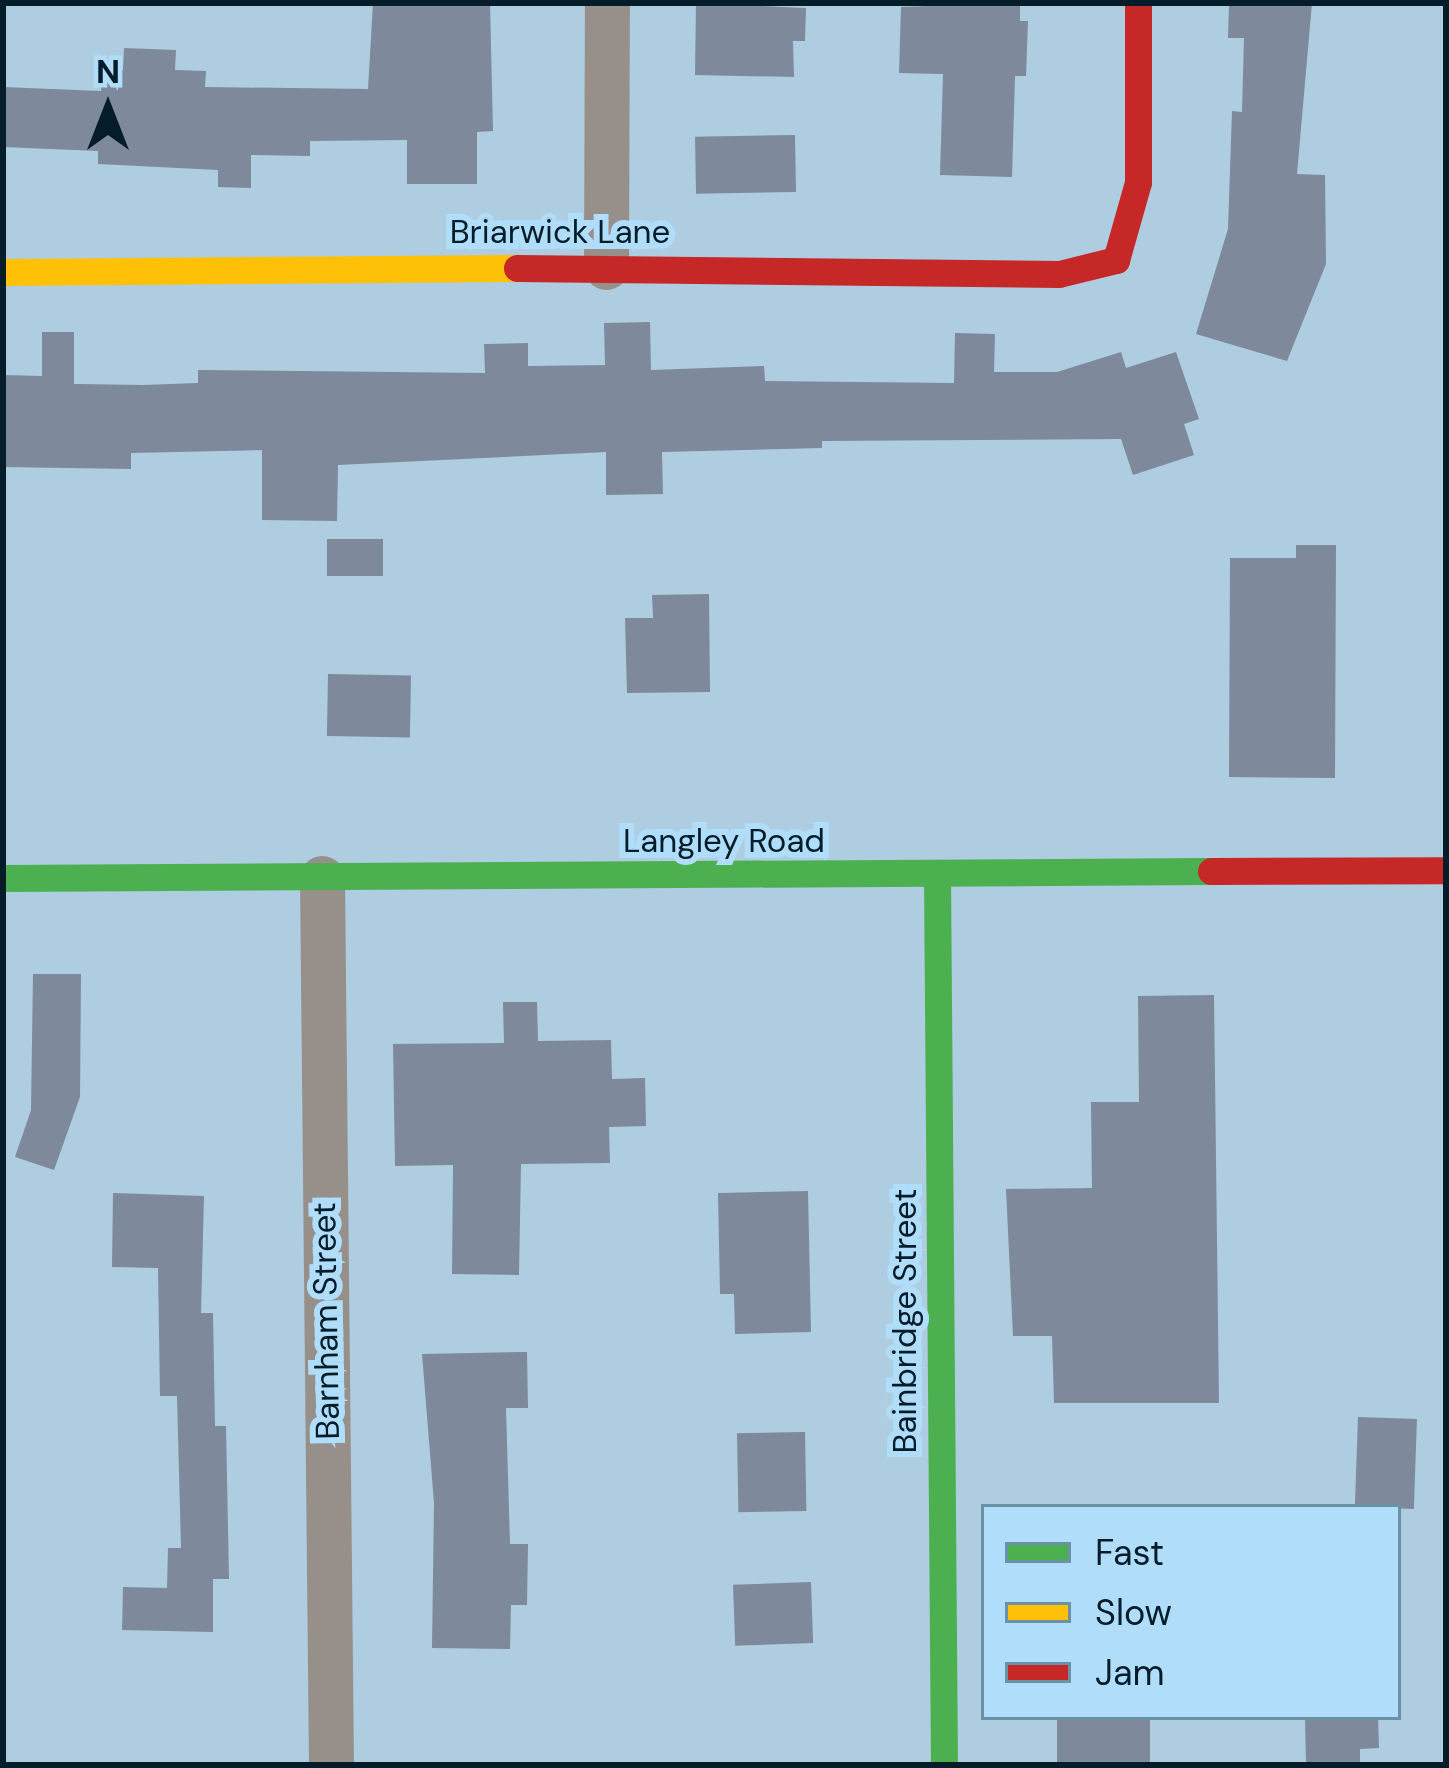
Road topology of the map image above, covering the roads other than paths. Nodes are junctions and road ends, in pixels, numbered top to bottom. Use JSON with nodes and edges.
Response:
{"nodes":[{"id":1,"x":607,"y":3,"type":"edge"},
{"id":2,"x":1138,"y":3,"type":"edge"},
{"id":3,"x":606,"y":267,"type":"junction"},
{"id":4,"x":3,"y":272,"type":"edge"},
{"id":5,"x":1446,"y":871,"type":"edge"},
{"id":6,"x":937,"y":876,"type":"junction"},
{"id":7,"x":3,"y":878,"type":"edge"},
{"id":8,"x":322,"y":878,"type":"junction"},
{"id":9,"x":331,"y":1765,"type":"edge"},
{"id":10,"x":944,"y":1765,"type":"edge"}],
"edges":[{"from":1,"to":3,"type":"street"},
{"from":2,"to":3,"type":"street","name":"Briarwick Lane"},
{"from":3,"to":4,"type":"street","name":"Briarwick Lane"},
{"from":5,"to":6,"type":"street","name":"Langley Road"},
{"from":6,"to":8,"type":"street","name":"Langley Road"},
{"from":6,"to":10,"type":"street","name":"Bainbridge Street"},
{"from":7,"to":8,"type":"street","name":"Langley Road"},
{"from":8,"to":9,"type":"street","name":"Barnham Street"}]}
